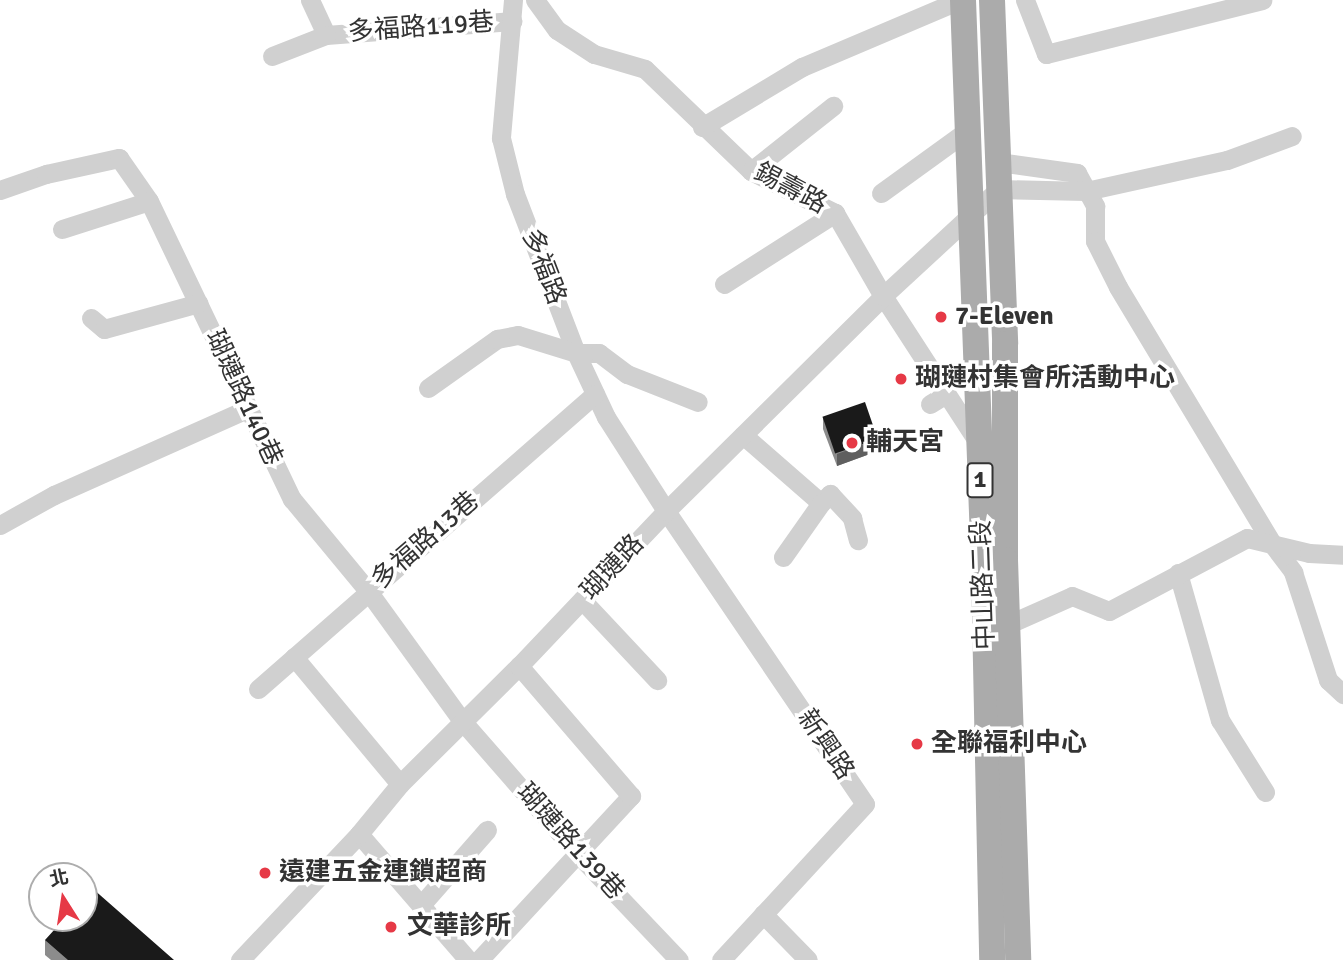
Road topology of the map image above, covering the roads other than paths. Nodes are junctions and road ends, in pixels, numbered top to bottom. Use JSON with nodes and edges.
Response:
{"nodes":[{"id":1,"x":310,"y":0,"type":"edge"},
{"id":2,"x":513,"y":0,"type":"edge"},
{"id":3,"x":535,"y":0,"type":"edge"},
{"id":4,"x":962,"y":0,"type":"edge"},
{"id":5,"x":992,"y":0,"type":"edge"},
{"id":6,"x":1025,"y":0,"type":"edge"},
{"id":7,"x":1262,"y":0,"type":"edge"},
{"id":8,"x":512,"y":21,"type":"junction"},
{"id":9,"x":326,"y":35,"type":"junction"},
{"id":10,"x":272,"y":56,"type":"dead end"},
{"id":11,"x":833,"y":106,"type":"dead end"},
{"id":12,"x":702,"y":127,"type":"junction"},
{"id":13,"x":968,"y":130,"type":"junction"},
{"id":14,"x":1292,"y":136,"type":"dead end"},
{"id":15,"x":998,"y":162,"type":"junction"},
{"id":16,"x":751,"y":170,"type":"junction"},
{"id":17,"x":999,"y":188,"type":"junction"},
{"id":18,"x":0,"y":190,"type":"edge"},
{"id":19,"x":881,"y":193,"type":"dead end"},
{"id":20,"x":1091,"y":199,"type":"junction"},
{"id":21,"x":149,"y":201,"type":"junction"},
{"id":22,"x":835,"y":213,"type":"junction"},
{"id":23,"x":972,"y":214,"type":"junction"},
{"id":24,"x":61,"y":229,"type":"dead end"},
{"id":25,"x":724,"y":284,"type":"dead end"},
{"id":26,"x":883,"y":296,"type":"junction"},
{"id":27,"x":199,"y":303,"type":"junction"},
{"id":28,"x":91,"y":318,"type":"dead end"},
{"id":29,"x":576,"y":353,"type":"junction"},
{"id":30,"x":428,"y":388,"type":"dead end"},
{"id":31,"x":595,"y":394,"type":"junction"},
{"id":32,"x":698,"y":402,"type":"dead end"},
{"id":33,"x":247,"y":409,"type":"junction"},
{"id":34,"x":743,"y":435,"type":"junction"},
{"id":35,"x":979,"y":445,"type":"junction"},
{"id":36,"x":821,"y":503,"type":"junction"},
{"id":37,"x":666,"y":511,"type":"junction"},
{"id":38,"x":0,"y":526,"type":"edge"},
{"id":39,"x":859,"y":540,"type":"dead end"},
{"id":40,"x":1273,"y":545,"type":"junction"},
{"id":41,"x":1343,"y":555,"type":"edge"},
{"id":42,"x":783,"y":557,"type":"dead end"},
{"id":43,"x":1178,"y":573,"type":"junction"},
{"id":44,"x":368,"y":591,"type":"junction"},
{"id":45,"x":582,"y":600,"type":"junction"},
{"id":46,"x":996,"y":624,"type":"junction"},
{"id":47,"x":294,"y":657,"type":"junction"},
{"id":48,"x":519,"y":666,"type":"junction"},
{"id":49,"x":657,"y":680,"type":"dead end"},
{"id":50,"x":258,"y":690,"type":"dead end"},
{"id":51,"x":1343,"y":694,"type":"edge"},
{"id":52,"x":463,"y":722,"type":"junction"},
{"id":53,"x":400,"y":784,"type":"junction"},
{"id":54,"x":1265,"y":792,"type":"dead end"},
{"id":55,"x":487,"y":830,"type":"dead end"},
{"id":56,"x":359,"y":834,"type":"junction"},
{"id":57,"x":578,"y":854,"type":"junction"},
{"id":58,"x":421,"y":905,"type":"junction"},
{"id":59,"x":763,"y":914,"type":"junction"},
{"id":60,"x":240,"y":960,"type":"edge"},
{"id":61,"x":468,"y":960,"type":"edge"},
{"id":62,"x":479,"y":960,"type":"edge"},
{"id":63,"x":679,"y":960,"type":"edge"},
{"id":64,"x":721,"y":960,"type":"edge"},
{"id":65,"x":808,"y":960,"type":"edge"},
{"id":66,"x":992,"y":960,"type":"edge"},
{"id":67,"x":1018,"y":960,"type":"edge"}],
"edges":[{"from":1,"to":9,"type":"street","name":"多福路119巷"},
{"from":2,"to":8,"type":"street","name":"多福路"},
{"from":3,"to":12,"type":"street","name":"錫壽路"},
{"from":4,"to":12,"type":"street"},
{"from":4,"to":13,"type":"main road","name":"中山路二段","number":"1"},
{"from":5,"to":15,"type":"main road","name":"中山路二段","number":"1"},
{"from":6,"to":7,"type":"street"},
{"from":8,"to":9,"type":"street","name":"多福路119巷"},
{"from":8,"to":29,"type":"street","name":"多福路"},
{"from":9,"to":10,"type":"street"},
{"from":11,"to":16,"type":"street"},
{"from":12,"to":16,"type":"street","name":"錫壽路"},
{"from":13,"to":19,"type":"street"},
{"from":13,"to":23,"type":"main road","name":"中山路二段","number":"1"},
{"from":14,"to":20,"type":"street"},
{"from":15,"to":17,"type":"main road","name":"中山路二段","number":"1"},
{"from":15,"to":20,"type":"street"},
{"from":16,"to":22,"type":"street","name":"錫壽路"},
{"from":17,"to":20,"type":"street"},
{"from":17,"to":23,"type":"street","name":"瑚璉路"},
{"from":17,"to":46,"type":"main road","name":"中山路二段","number":"1"},
{"from":18,"to":21,"type":"street","name":"瑚璉路140巷"},
{"from":20,"to":40,"type":"street"},
{"from":21,"to":24,"type":"street"},
{"from":21,"to":27,"type":"street","name":"瑚璉路140巷"},
{"from":22,"to":25,"type":"street"},
{"from":22,"to":26,"type":"street","name":"錫壽路"},
{"from":23,"to":26,"type":"street","name":"瑚璉路"},
{"from":23,"to":35,"type":"main road","name":"中山路二段","number":"1"},
{"from":26,"to":34,"type":"street","name":"瑚璉路"},
{"from":26,"to":35,"type":"street","name":"錫壽路"},
{"from":27,"to":28,"type":"street"},
{"from":27,"to":33,"type":"street","name":"瑚璉路140巷"},
{"from":29,"to":30,"type":"street"},
{"from":29,"to":31,"type":"street","name":"多福路"},
{"from":29,"to":32,"type":"street"},
{"from":31,"to":37,"type":"street","name":"多福路"},
{"from":31,"to":44,"type":"street","name":"多福路13巷"},
{"from":33,"to":38,"type":"street"},
{"from":33,"to":44,"type":"street","name":"瑚璉路140巷"},
{"from":34,"to":36,"type":"street"},
{"from":34,"to":37,"type":"street","name":"瑚璉路"},
{"from":35,"to":46,"type":"main road","name":"中山路二段","number":"1"},
{"from":36,"to":39,"type":"street"},
{"from":36,"to":42,"type":"street"},
{"from":37,"to":45,"type":"street","name":"瑚璉路"},
{"from":37,"to":59,"type":"street","name":"新興路"},
{"from":40,"to":41,"type":"street"},
{"from":40,"to":43,"type":"street"},
{"from":40,"to":51,"type":"street"},
{"from":43,"to":46,"type":"street"},
{"from":43,"to":54,"type":"street"},
{"from":44,"to":47,"type":"street","name":"多福路13巷"},
{"from":44,"to":52,"type":"street","name":"瑚璉路140巷"},
{"from":45,"to":48,"type":"street","name":"瑚璉路"},
{"from":45,"to":49,"type":"street"},
{"from":46,"to":66,"type":"main road","name":"中山路二段","number":"1"},
{"from":46,"to":67,"type":"main road","name":"中山路二段","number":"1"},
{"from":47,"to":50,"type":"street","name":"多福路13巷"},
{"from":47,"to":53,"type":"street"},
{"from":48,"to":52,"type":"street","name":"瑚璉路"},
{"from":48,"to":57,"type":"street"},
{"from":52,"to":53,"type":"street","name":"瑚璉路"},
{"from":52,"to":57,"type":"street","name":"瑚璉路139巷"},
{"from":53,"to":56,"type":"street","name":"瑚璉路"},
{"from":55,"to":58,"type":"street"},
{"from":56,"to":58,"type":"street"},
{"from":56,"to":60,"type":"street","name":"瑚璉路"},
{"from":57,"to":62,"type":"street"},
{"from":57,"to":63,"type":"street","name":"瑚璉路139巷"},
{"from":58,"to":61,"type":"street"},
{"from":59,"to":64,"type":"street","name":"新興路"},
{"from":59,"to":65,"type":"street"}]}
